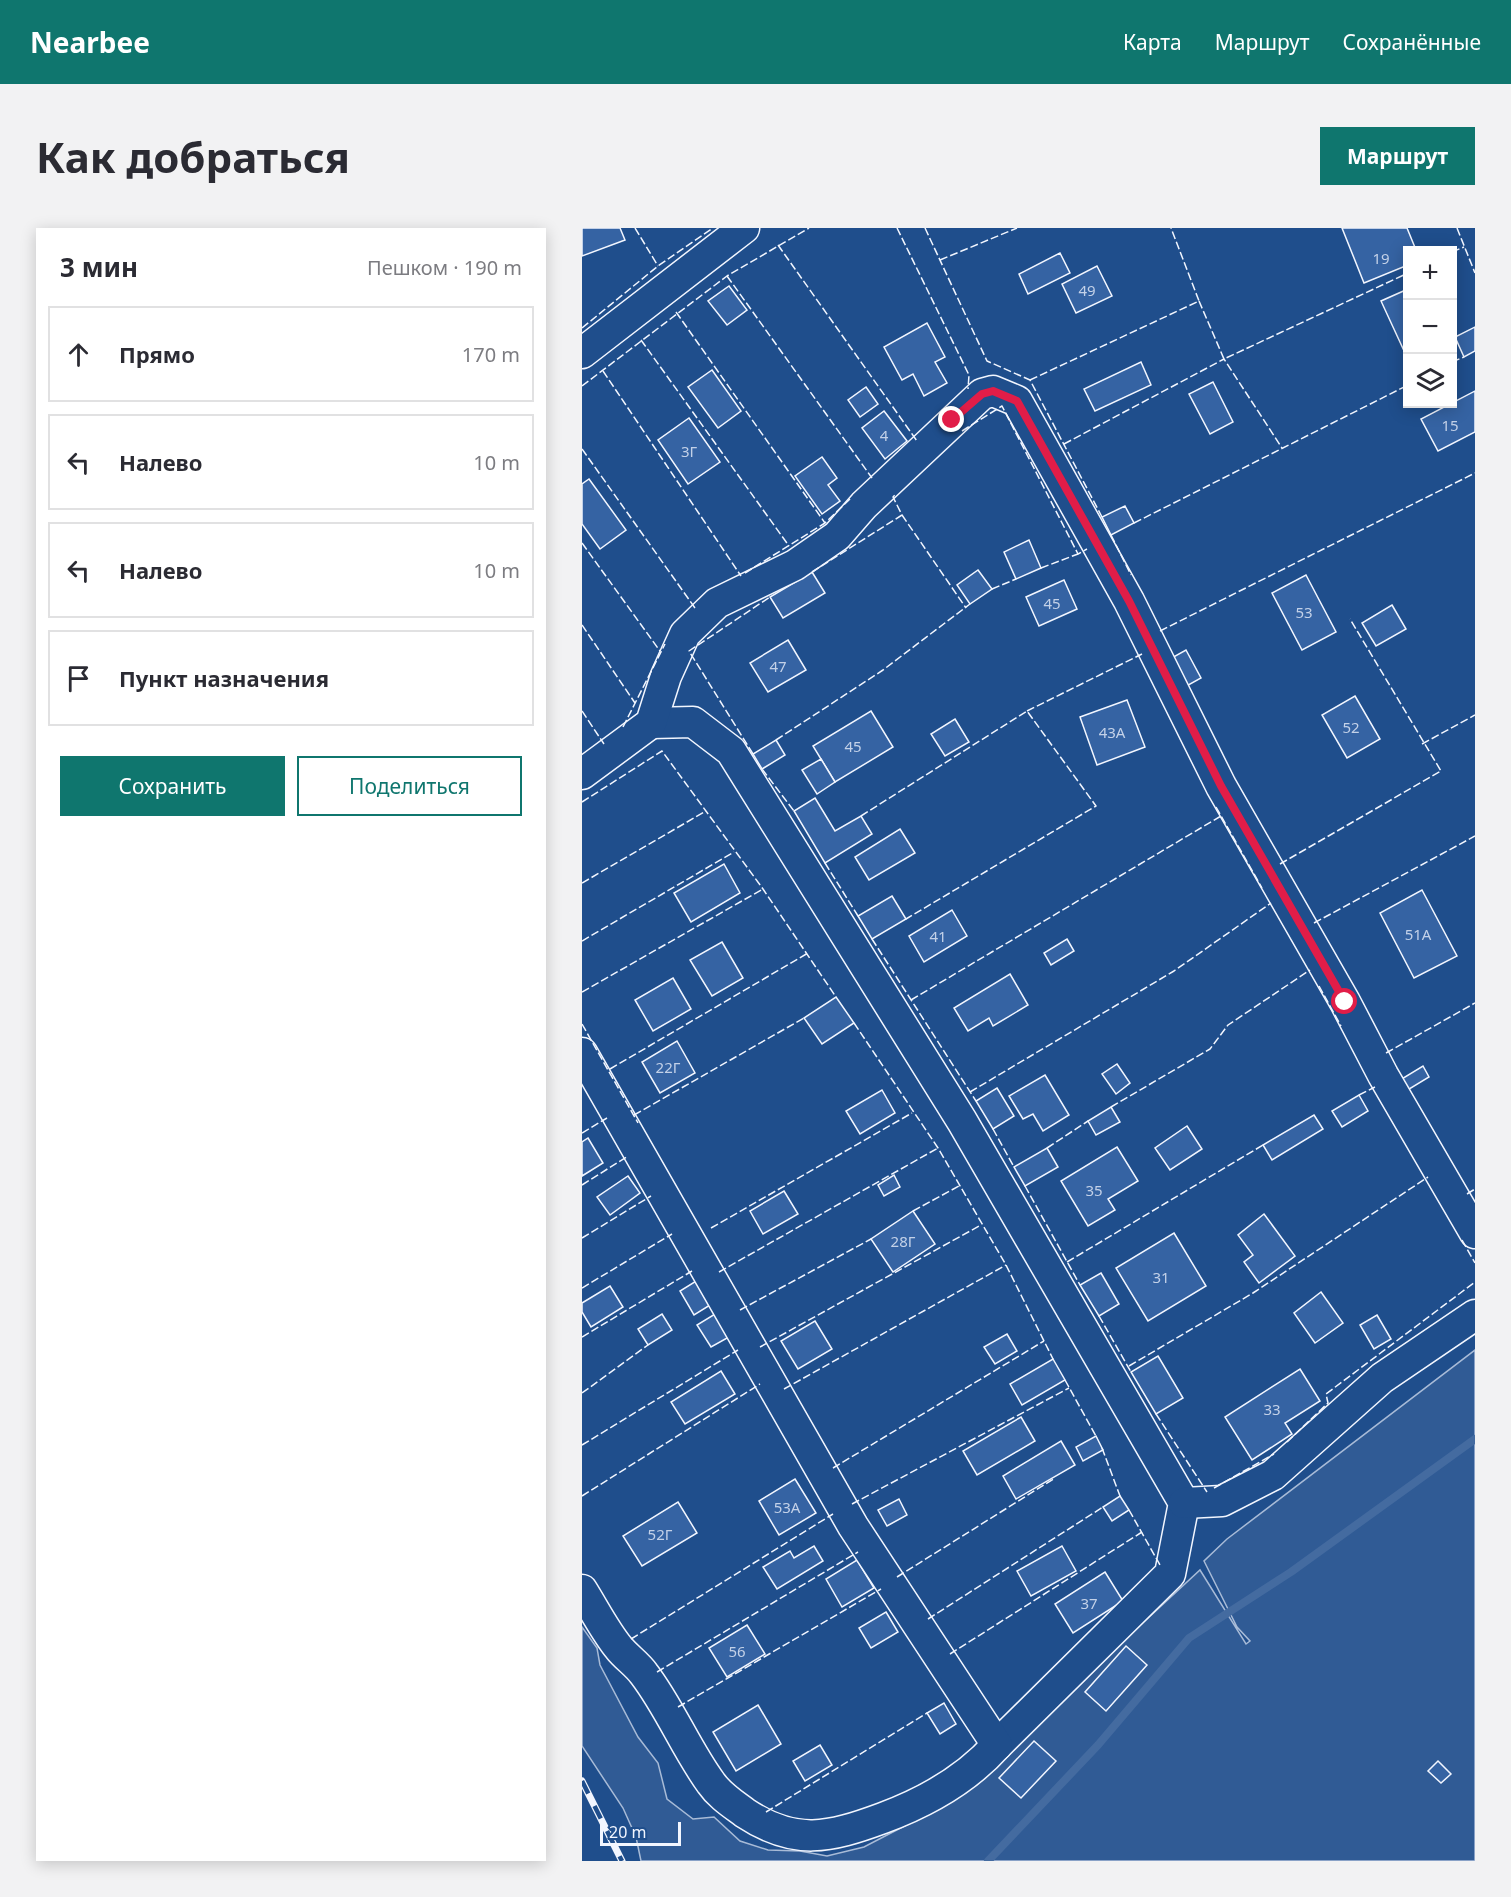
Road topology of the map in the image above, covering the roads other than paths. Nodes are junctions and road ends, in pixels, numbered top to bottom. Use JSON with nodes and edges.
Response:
{"nodes":[{"id":1,"x":744,"y":228,"type":"edge"},
{"id":2,"x":582,"y":353,"type":"edge"},
{"id":3,"x":651,"y":723,"type":"junction"},
{"id":4,"x":582,"y":774,"type":"edge"},
{"id":5,"x":582,"y":1053,"type":"edge"},
{"id":6,"x":1475,"y":1233,"type":"edge"},
{"id":7,"x":1475,"y":1314,"type":"edge"},
{"id":8,"x":1184,"y":1503,"type":"junction"},
{"id":9,"x":582,"y":1590,"type":"edge"},
{"id":10,"x":997,"y":1745,"type":"junction"}],
"edges":[{"from":1,"to":2,"type":"street"},
{"from":3,"to":4,"type":"street"},
{"from":3,"to":6,"type":"street"},
{"from":3,"to":8,"type":"street"},
{"from":5,"to":10,"type":"street"},
{"from":7,"to":8,"type":"street"},
{"from":8,"to":10,"type":"street"},
{"from":9,"to":10,"type":"street"}]}
